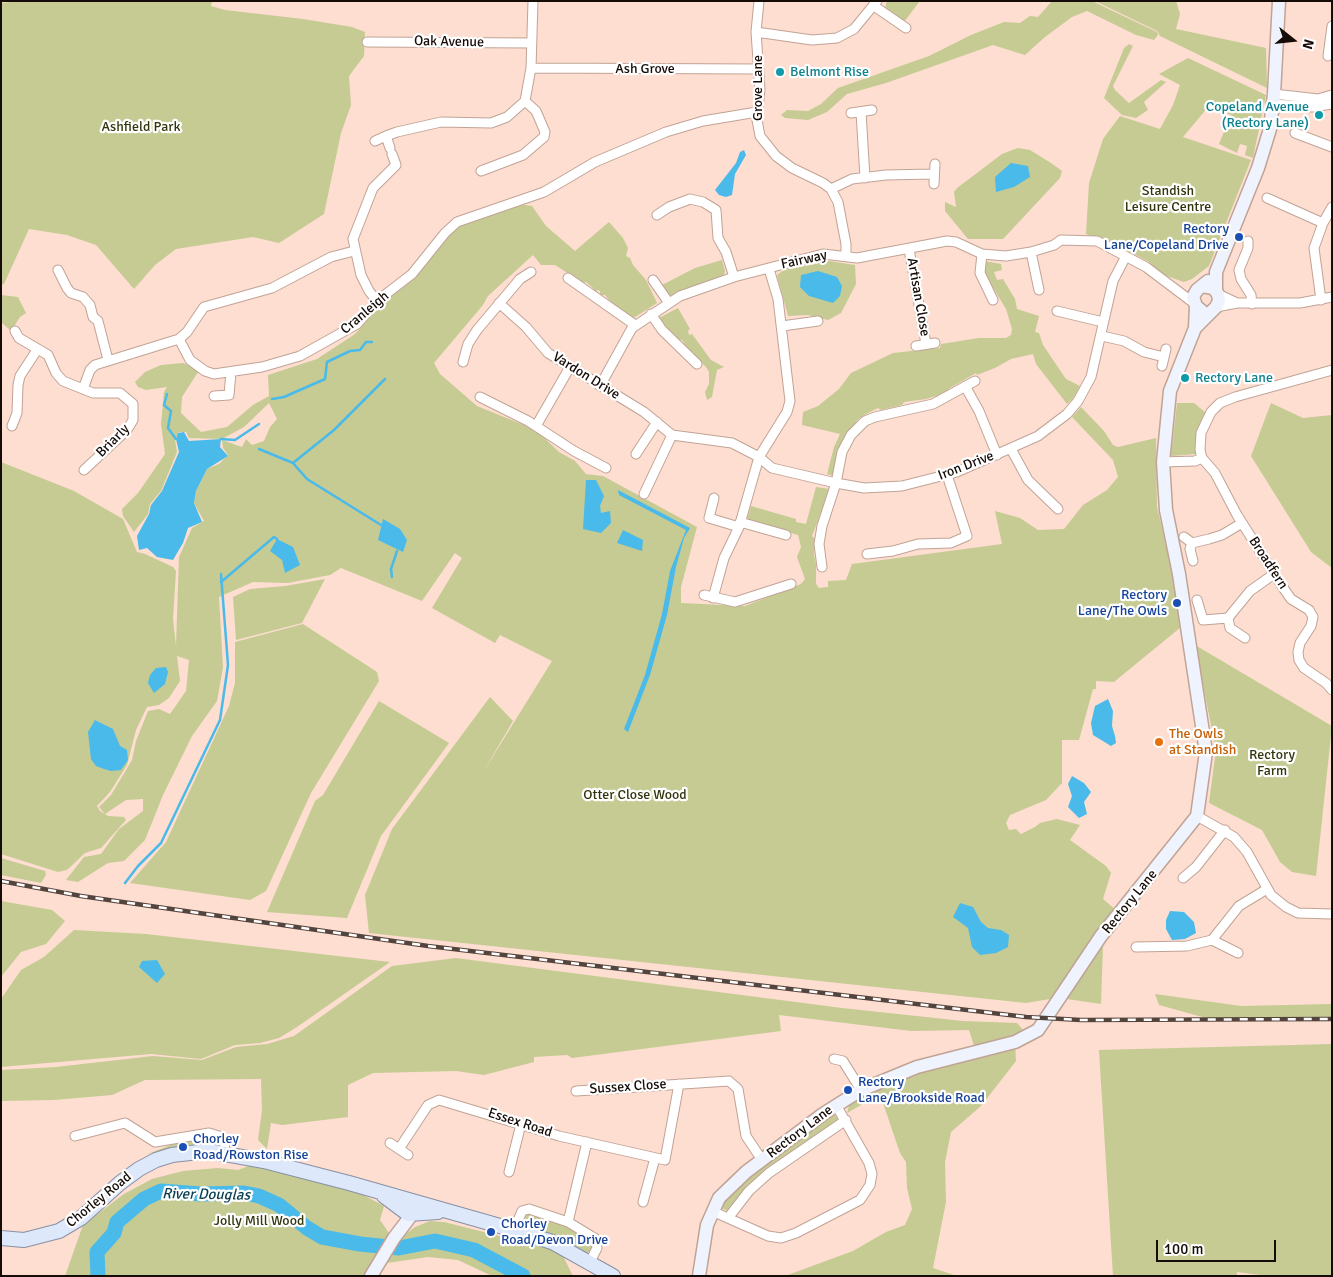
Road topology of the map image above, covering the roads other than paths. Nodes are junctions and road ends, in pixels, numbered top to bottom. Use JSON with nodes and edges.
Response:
{"nodes":[{"id":1,"x":533,"y":1,"type":"edge"},
{"id":2,"x":759,"y":1,"type":"edge"},
{"id":3,"x":1279,"y":1,"type":"edge"},
{"id":4,"x":876,"y":4,"type":"edge"},
{"id":5,"x":1332,"y":26,"type":"edge"},
{"id":6,"x":906,"y":28,"type":"dead end"},
{"id":7,"x":756,"y":32,"type":"junction"},
{"id":8,"x":367,"y":42,"type":"dead end"},
{"id":9,"x":531,"y":43,"type":"junction"},
{"id":10,"x":1328,"y":56,"type":"dead end"},
{"id":11,"x":531,"y":68,"type":"junction"},
{"id":12,"x":759,"y":69,"type":"junction"},
{"id":13,"x":1332,"y":95,"type":"edge"},
{"id":14,"x":1274,"y":99,"type":"junction"},
{"id":15,"x":525,"y":101,"type":"junction"},
{"id":16,"x":1332,"y":104,"type":"edge"},
{"id":17,"x":872,"y":110,"type":"dead end"},
{"id":18,"x":757,"y":112,"type":"junction"},
{"id":19,"x":861,"y":112,"type":"junction"},
{"id":20,"x":850,"y":113,"type":"dead end"},
{"id":21,"x":1295,"y":133,"type":"dead end"},
{"id":22,"x":386,"y":136,"type":"junction"},
{"id":23,"x":375,"y":141,"type":"dead end"},
{"id":24,"x":1332,"y":147,"type":"edge"},
{"id":25,"x":935,"y":164,"type":"dead end"},
{"id":26,"x":481,"y":171,"type":"dead end"},
{"id":27,"x":865,"y":178,"type":"junction"},
{"id":28,"x":830,"y":189,"type":"junction"},
{"id":29,"x":1267,"y":198,"type":"dead end"},
{"id":30,"x":1332,"y":207,"type":"edge"},
{"id":31,"x":657,"y":215,"type":"dead end"},
{"id":32,"x":1323,"y":223,"type":"junction"},
{"id":33,"x":1248,"y":241,"type":"dead end"},
{"id":34,"x":909,"y":249,"type":"junction"},
{"id":35,"x":354,"y":251,"type":"junction"},
{"id":36,"x":1031,"y":252,"type":"junction"},
{"id":37,"x":982,"y":254,"type":"junction"},
{"id":38,"x":846,"y":256,"type":"junction"},
{"id":39,"x":1125,"y":258,"type":"junction"},
{"id":40,"x":768,"y":269,"type":"junction"},
{"id":41,"x":58,"y":270,"type":"dead end"},
{"id":42,"x":531,"y":272,"type":"dead end"},
{"id":43,"x":1216,"y":272,"type":"junction"},
{"id":44,"x":568,"y":278,"type":"dead end"},
{"id":45,"x":734,"y":278,"type":"junction"},
{"id":46,"x":654,"y":280,"type":"dead end"},
{"id":47,"x":1201,"y":287,"type":"junction"},
{"id":48,"x":1176,"y":289,"type":"junction"},
{"id":49,"x":1039,"y":290,"type":"dead end"},
{"id":50,"x":1217,"y":292,"type":"junction"},
{"id":51,"x":1332,"y":296,"type":"edge"},
{"id":52,"x":993,"y":300,"type":"dead end"},
{"id":53,"x":1320,"y":300,"type":"junction"},
{"id":54,"x":377,"y":301,"type":"junction"},
{"id":55,"x":499,"y":303,"type":"junction"},
{"id":56,"x":668,"y":303,"type":"junction"},
{"id":57,"x":1237,"y":303,"type":"junction"},
{"id":58,"x":1252,"y":304,"type":"junction"},
{"id":59,"x":1195,"y":305,"type":"junction"},
{"id":60,"x":1214,"y":308,"type":"junction"},
{"id":61,"x":1057,"y":311,"type":"dead end"},
{"id":62,"x":651,"y":314,"type":"junction"},
{"id":63,"x":818,"y":321,"type":"dead end"},
{"id":64,"x":1103,"y":322,"type":"junction"},
{"id":65,"x":635,"y":325,"type":"junction"},
{"id":66,"x":782,"y":326,"type":"junction"},
{"id":67,"x":1195,"y":328,"type":"junction"},
{"id":68,"x":1102,"y":336,"type":"junction"},
{"id":69,"x":16,"y":337,"type":"dead end"},
{"id":70,"x":179,"y":339,"type":"junction"},
{"id":71,"x":916,"y":346,"type":"dead end"},
{"id":72,"x":36,"y":350,"type":"junction"},
{"id":73,"x":108,"y":360,"type":"junction"},
{"id":74,"x":462,"y":362,"type":"dead end"},
{"id":75,"x":697,"y":364,"type":"dead end"},
{"id":76,"x":1162,"y":366,"type":"dead end"},
{"id":77,"x":570,"y":367,"type":"junction"},
{"id":78,"x":1332,"y":370,"type":"edge"},
{"id":79,"x":231,"y":372,"type":"junction"},
{"id":80,"x":975,"y":381,"type":"dead end"},
{"id":81,"x":600,"y":386,"type":"junction"},
{"id":82,"x":965,"y":386,"type":"junction"},
{"id":83,"x":83,"y":388,"type":"junction"},
{"id":84,"x":214,"y":396,"type":"dead end"},
{"id":85,"x":480,"y":397,"type":"dead end"},
{"id":86,"x":657,"y":422,"type":"junction"},
{"id":87,"x":12,"y":426,"type":"dead end"},
{"id":88,"x":536,"y":426,"type":"junction"},
{"id":89,"x":672,"y":435,"type":"junction"},
{"id":90,"x":1011,"y":449,"type":"junction"},
{"id":91,"x":636,"y":454,"type":"dead end"},
{"id":92,"x":997,"y":455,"type":"junction"},
{"id":93,"x":759,"y":457,"type":"junction"},
{"id":94,"x":1202,"y":458,"type":"junction"},
{"id":95,"x":1163,"y":462,"type":"junction"},
{"id":96,"x":606,"y":468,"type":"dead end"},
{"id":97,"x":84,"y":470,"type":"dead end"},
{"id":98,"x":947,"y":476,"type":"junction"},
{"id":99,"x":836,"y":483,"type":"junction"},
{"id":100,"x":644,"y":494,"type":"dead end"},
{"id":101,"x":714,"y":498,"type":"dead end"},
{"id":102,"x":1058,"y":509,"type":"dead end"},
{"id":103,"x":1242,"y":523,"type":"junction"},
{"id":104,"x":740,"y":524,"type":"junction"},
{"id":105,"x":786,"y":535,"type":"dead end"},
{"id":106,"x":1184,"y":538,"type":"dead end"},
{"id":107,"x":1192,"y":543,"type":"junction"},
{"id":108,"x":867,"y":554,"type":"dead end"},
{"id":109,"x":1193,"y":561,"type":"dead end"},
{"id":110,"x":822,"y":567,"type":"dead end"},
{"id":111,"x":1274,"y":574,"type":"junction"},
{"id":112,"x":791,"y":584,"type":"dead end"},
{"id":113,"x":1197,"y":600,"type":"dead end"},
{"id":114,"x":1228,"y":618,"type":"junction"},
{"id":115,"x":1245,"y":638,"type":"dead end"},
{"id":116,"x":1332,"y":690,"type":"edge"},
{"id":117,"x":1197,"y":816,"type":"junction"},
{"id":118,"x":1224,"y":830,"type":"junction"},
{"id":119,"x":1183,"y":878,"type":"dead end"},
{"id":120,"x":1267,"y":889,"type":"junction"},
{"id":121,"x":1332,"y":914,"type":"edge"},
{"id":122,"x":1212,"y":940,"type":"junction"},
{"id":123,"x":1136,"y":947,"type":"dead end"},
{"id":124,"x":1238,"y":954,"type":"dead end"},
{"id":125,"x":841,"y":1058,"type":"dead end"},
{"id":126,"x":679,"y":1084,"type":"junction"},
{"id":127,"x":576,"y":1090,"type":"dead end"},
{"id":128,"x":861,"y":1090,"type":"junction"},
{"id":129,"x":836,"y":1105,"type":"junction"},
{"id":130,"x":846,"y":1120,"type":"junction"},
{"id":131,"x":521,"y":1124,"type":"junction"},
{"id":132,"x":74,"y":1137,"type":"dead end"},
{"id":133,"x":587,"y":1142,"type":"junction"},
{"id":134,"x":390,"y":1143,"type":"dead end"},
{"id":135,"x":399,"y":1149,"type":"junction"},
{"id":136,"x":224,"y":1153,"type":"junction"},
{"id":137,"x":408,"y":1155,"type":"dead end"},
{"id":138,"x":660,"y":1159,"type":"junction"},
{"id":139,"x":762,"y":1160,"type":"junction"},
{"id":140,"x":509,"y":1172,"type":"dead end"},
{"id":141,"x":643,"y":1202,"type":"dead end"},
{"id":142,"x":410,"y":1208,"type":"junction"},
{"id":143,"x":712,"y":1211,"type":"junction"},
{"id":144,"x":728,"y":1218,"type":"junction"},
{"id":145,"x":568,"y":1222,"type":"junction"},
{"id":146,"x":514,"y":1230,"type":"junction"},
{"id":147,"x":1,"y":1238,"type":"edge"},
{"id":148,"x":590,"y":1262,"type":"junction"},
{"id":149,"x":371,"y":1276,"type":"edge"},
{"id":150,"x":613,"y":1276,"type":"edge"},
{"id":151,"x":698,"y":1276,"type":"edge"}],
"edges":[{"from":1,"to":9,"type":"street"},
{"from":2,"to":7,"type":"street","name":"Grove Lane"},
{"from":3,"to":14,"type":"main road"},
{"from":4,"to":6,"type":"street"},
{"from":4,"to":7,"type":"street"},
{"from":5,"to":10,"type":"street"},
{"from":7,"to":12,"type":"street","name":"Grove Lane"},
{"from":8,"to":9,"type":"street","name":"Oak Avenue"},
{"from":9,"to":11,"type":"street"},
{"from":11,"to":12,"type":"street","name":"Ash Grove"},
{"from":11,"to":15,"type":"street"},
{"from":12,"to":18,"type":"street","name":"Grove Lane"},
{"from":13,"to":14,"type":"street"},
{"from":14,"to":16,"type":"street"},
{"from":14,"to":43,"type":"main road"},
{"from":15,"to":22,"type":"street"},
{"from":15,"to":26,"type":"street"},
{"from":17,"to":19,"type":"street"},
{"from":18,"to":28,"type":"street","name":"Grove Lane"},
{"from":18,"to":54,"type":"street","name":"Cranleigh"},
{"from":19,"to":20,"type":"street"},
{"from":19,"to":27,"type":"street"},
{"from":21,"to":24,"type":"street"},
{"from":22,"to":23,"type":"street"},
{"from":22,"to":35,"type":"street"},
{"from":25,"to":27,"type":"street"},
{"from":27,"to":28,"type":"street"},
{"from":28,"to":38,"type":"street"},
{"from":29,"to":32,"type":"street"},
{"from":30,"to":32,"type":"street"},
{"from":31,"to":45,"type":"street"},
{"from":32,"to":53,"type":"street"},
{"from":33,"to":58,"type":"street"},
{"from":34,"to":37,"type":"street","name":"Fairway"},
{"from":34,"to":38,"type":"street","name":"Fairway"},
{"from":34,"to":71,"type":"street","name":"Artisan Close"},
{"from":35,"to":54,"type":"street"},
{"from":35,"to":70,"type":"street"},
{"from":36,"to":37,"type":"street","name":"Fairway"},
{"from":36,"to":39,"type":"street","name":"Fairway"},
{"from":36,"to":49,"type":"street"},
{"from":37,"to":52,"type":"street"},
{"from":38,"to":40,"type":"street","name":"Fairway"},
{"from":39,"to":48,"type":"street","name":"Fairway"},
{"from":39,"to":64,"type":"street","name":"Iron Drive"},
{"from":40,"to":45,"type":"street","name":"Fairway"},
{"from":40,"to":66,"type":"street"},
{"from":41,"to":73,"type":"street"},
{"from":42,"to":55,"type":"street"},
{"from":43,"to":47,"type":"main road"},
{"from":43,"to":50,"type":"main road"},
{"from":44,"to":65,"type":"street"},
{"from":45,"to":56,"type":"street","name":"Fairway"},
{"from":46,"to":56,"type":"street"},
{"from":47,"to":48,"type":"street"},
{"from":47,"to":50,"type":"main road"},
{"from":47,"to":59,"type":"main road"},
{"from":48,"to":59,"type":"street","name":"Fairway"},
{"from":50,"to":57,"type":"street"},
{"from":50,"to":60,"type":"main road"},
{"from":51,"to":53,"type":"street"},
{"from":53,"to":58,"type":"street"},
{"from":54,"to":79,"type":"street","name":"Cranleigh"},
{"from":55,"to":74,"type":"street"},
{"from":55,"to":77,"type":"street","name":"Vardon Drive"},
{"from":56,"to":62,"type":"street","name":"Fairway"},
{"from":57,"to":58,"type":"street"},
{"from":57,"to":60,"type":"street"},
{"from":59,"to":60,"type":"main road"},
{"from":59,"to":67,"type":"main road"},
{"from":60,"to":67,"type":"main road"},
{"from":61,"to":64,"type":"street"},
{"from":62,"to":65,"type":"street","name":"Fairway"},
{"from":62,"to":75,"type":"street"},
{"from":63,"to":66,"type":"street"},
{"from":64,"to":68,"type":"street","name":"Iron Drive"},
{"from":65,"to":81,"type":"street","name":"Fairway"},
{"from":66,"to":93,"type":"street"},
{"from":67,"to":95,"type":"main road"},
{"from":68,"to":76,"type":"street"},
{"from":68,"to":90,"type":"street","name":"Iron Drive"},
{"from":69,"to":72,"type":"street"},
{"from":70,"to":73,"type":"street"},
{"from":70,"to":79,"type":"street","name":"Cranleigh"},
{"from":72,"to":83,"type":"street"},
{"from":72,"to":87,"type":"street"},
{"from":73,"to":83,"type":"street"},
{"from":77,"to":81,"type":"street","name":"Vardon Drive"},
{"from":77,"to":88,"type":"street"},
{"from":78,"to":94,"type":"street"},
{"from":79,"to":84,"type":"street"},
{"from":80,"to":82,"type":"street"},
{"from":81,"to":86,"type":"street","name":"Vardon Drive"},
{"from":82,"to":92,"type":"street"},
{"from":82,"to":99,"type":"street"},
{"from":83,"to":97,"type":"street","name":"Briarly"},
{"from":85,"to":88,"type":"street"},
{"from":86,"to":89,"type":"street","name":"Vardon Drive"},
{"from":86,"to":91,"type":"street"},
{"from":88,"to":96,"type":"street"},
{"from":89,"to":93,"type":"street"},
{"from":89,"to":100,"type":"street"},
{"from":90,"to":92,"type":"street","name":"Iron Drive"},
{"from":90,"to":102,"type":"street"},
{"from":92,"to":98,"type":"street","name":"Iron Drive"},
{"from":93,"to":99,"type":"street","name":"Iron Drive"},
{"from":93,"to":104,"type":"street"},
{"from":94,"to":95,"type":"street"},
{"from":94,"to":103,"type":"street","name":"Broadfern"},
{"from":95,"to":117,"type":"main road"},
{"from":98,"to":99,"type":"street","name":"Iron Drive"},
{"from":98,"to":108,"type":"street"},
{"from":99,"to":110,"type":"street"},
{"from":101,"to":104,"type":"street"},
{"from":103,"to":107,"type":"street"},
{"from":103,"to":111,"type":"street","name":"Broadfern"},
{"from":104,"to":105,"type":"street"},
{"from":104,"to":112,"type":"street"},
{"from":106,"to":107,"type":"street"},
{"from":107,"to":109,"type":"street"},
{"from":111,"to":114,"type":"street"},
{"from":111,"to":116,"type":"street","name":"Broadfern"},
{"from":113,"to":114,"type":"street"},
{"from":114,"to":115,"type":"street"},
{"from":117,"to":118,"type":"street"},
{"from":117,"to":128,"type":"main road","name":"Rectory Lane"},
{"from":118,"to":119,"type":"street"},
{"from":118,"to":120,"type":"street"},
{"from":120,"to":121,"type":"street"},
{"from":120,"to":122,"type":"street"},
{"from":122,"to":123,"type":"street"},
{"from":122,"to":124,"type":"street"},
{"from":125,"to":128,"type":"street"},
{"from":126,"to":127,"type":"street","name":"Sussex Close"},
{"from":126,"to":138,"type":"street"},
{"from":126,"to":139,"type":"street","name":"Sussex Close"},
{"from":128,"to":129,"type":"main road","name":"Rectory Lane"},
{"from":129,"to":130,"type":"street"},
{"from":129,"to":139,"type":"main road","name":"Rectory Lane"},
{"from":130,"to":144,"type":"street","name":"Rectory Lane"},
{"from":130,"to":144,"type":"street"},
{"from":131,"to":133,"type":"street","name":"Essex Road"},
{"from":131,"to":135,"type":"street","name":"Essex Road"},
{"from":131,"to":140,"type":"street"},
{"from":132,"to":136,"type":"street"},
{"from":133,"to":138,"type":"street","name":"Essex Road"},
{"from":133,"to":145,"type":"street"},
{"from":134,"to":135,"type":"street"},
{"from":135,"to":137,"type":"street"},
{"from":136,"to":142,"type":"main road","name":"Chorley Road"},
{"from":136,"to":147,"type":"main road","name":"Chorley Road"},
{"from":138,"to":141,"type":"street"},
{"from":139,"to":143,"type":"main road","name":"Rectory Lane"},
{"from":142,"to":146,"type":"main road","name":"Chorley Road"},
{"from":142,"to":149,"type":"main road"},
{"from":143,"to":144,"type":"street"},
{"from":143,"to":151,"type":"main road","name":"Rectory Lane"},
{"from":145,"to":146,"type":"street"},
{"from":145,"to":148,"type":"street"},
{"from":146,"to":148,"type":"main road","name":"Chorley Road"},
{"from":148,"to":150,"type":"main road","name":"Chorley Road"}]}
